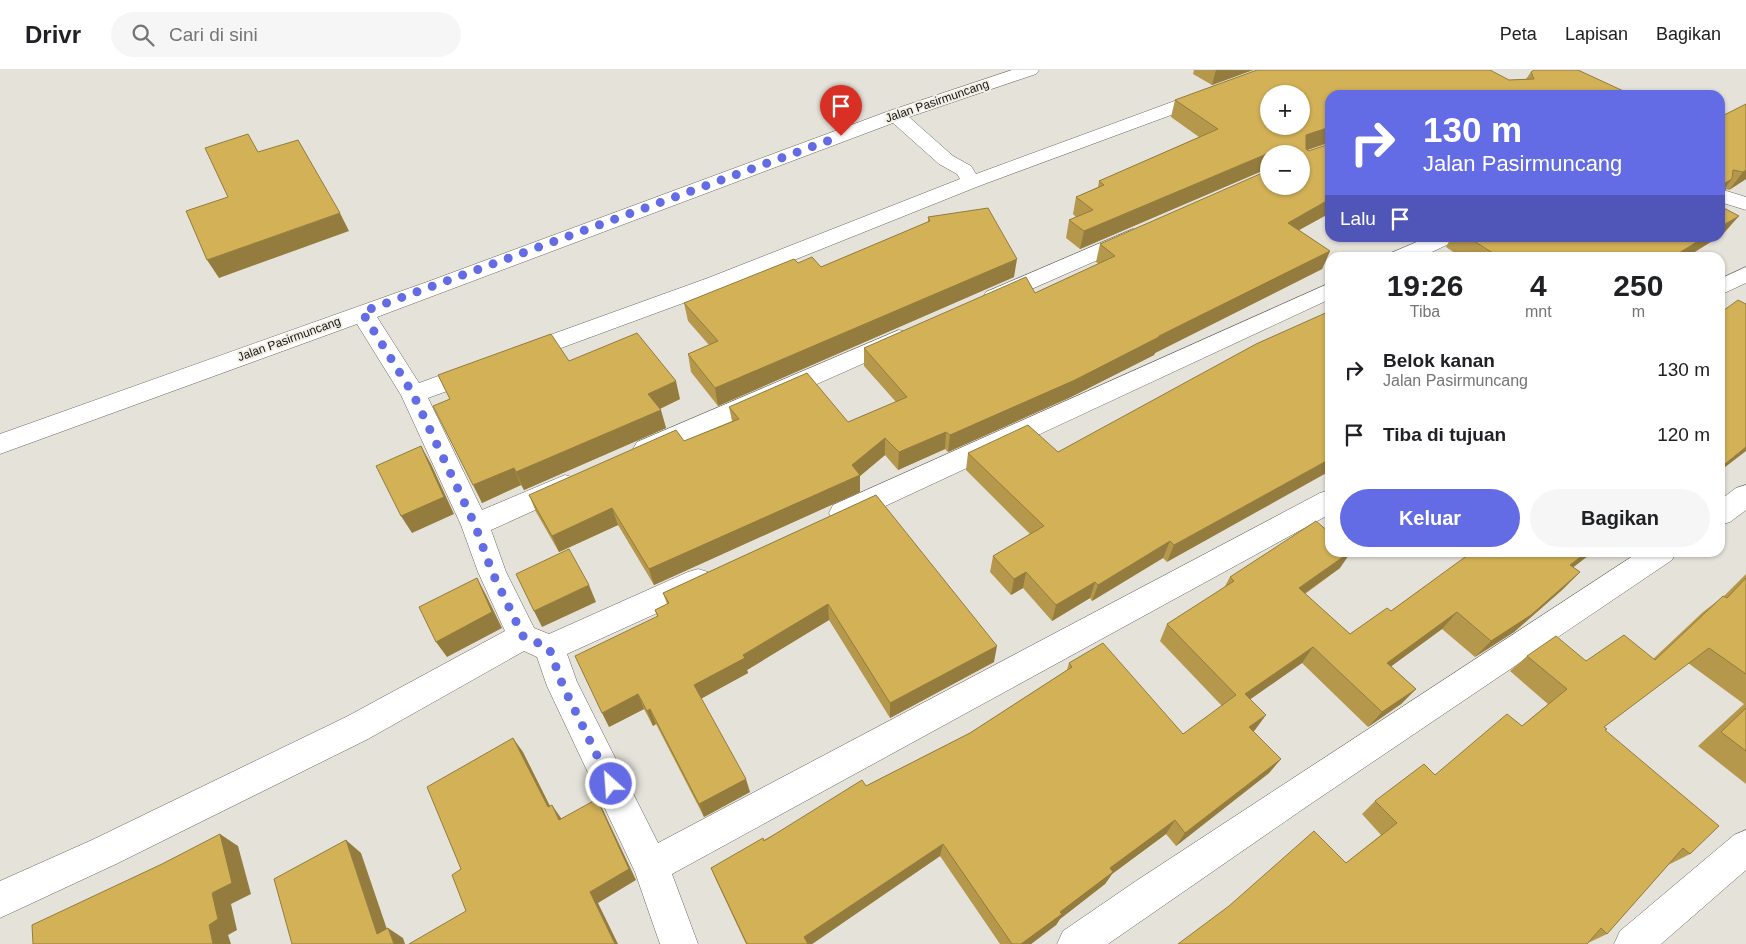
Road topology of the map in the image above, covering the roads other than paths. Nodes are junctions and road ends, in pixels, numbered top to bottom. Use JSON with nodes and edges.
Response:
{"nodes":[{"id":1,"x":1030,"y":70,"type":"edge"},
{"id":2,"x":1276,"y":70,"type":"edge"},
{"id":3,"x":896,"y":115,"type":"junction"},
{"id":4,"x":972,"y":182,"type":"junction"},
{"id":5,"x":1725,"y":197,"type":"edge"},
{"id":6,"x":1746,"y":204,"type":"edge"},
{"id":7,"x":1154,"y":226,"type":"edge"},
{"id":8,"x":1434,"y":242,"type":"edge"},
{"id":9,"x":1412,"y":252,"type":"edge"},
{"id":10,"x":1746,"y":274,"type":"edge"},
{"id":11,"x":1725,"y":285,"type":"edge"},
{"id":12,"x":1325,"y":292,"type":"edge"},
{"id":13,"x":977,"y":304,"type":"edge"},
{"id":14,"x":362,"y":312,"type":"junction"},
{"id":15,"x":924,"y":327,"type":"edge"},
{"id":16,"x":413,"y":394,"type":"junction"},
{"id":17,"x":0,"y":444,"type":"edge"},
{"id":18,"x":628,"y":457,"type":"edge"},
{"id":19,"x":583,"y":477,"type":"edge"},
{"id":20,"x":1746,"y":496,"type":"edge"},
{"id":21,"x":1325,"y":504,"type":"edge"},
{"id":22,"x":1725,"y":511,"type":"edge"},
{"id":23,"x":824,"y":522,"type":"edge"},
{"id":24,"x":475,"y":525,"type":"junction"},
{"id":25,"x":1655,"y":557,"type":"edge"},
{"id":26,"x":718,"y":571,"type":"edge"},
{"id":27,"x":536,"y":642,"type":"junction"},
{"id":28,"x":1746,"y":847,"type":"edge"},
{"id":29,"x":651,"y":866,"type":"junction"},
{"id":30,"x":0,"y":900,"type":"edge"},
{"id":31,"x":679,"y":944,"type":"edge"},
{"id":32,"x":1076,"y":944,"type":"edge"},
{"id":33,"x":1632,"y":944,"type":"edge"}],
"edges":[{"from":1,"to":3,"type":"street","name":"Jalan Pasirmuncang"},
{"from":2,"to":4,"type":"street"},
{"from":3,"to":4,"type":"street"},
{"from":3,"to":14,"type":"street","name":"Jalan Pasirmuncang"},
{"from":4,"to":16,"type":"street"},
{"from":5,"to":6,"type":"street"},
{"from":7,"to":13,"type":"street"},
{"from":8,"to":9,"type":"street"},
{"from":10,"to":11,"type":"street"},
{"from":12,"to":23,"type":"street"},
{"from":14,"to":16,"type":"street"},
{"from":14,"to":17,"type":"street","name":"Jalan Pasirmuncang"},
{"from":15,"to":18,"type":"street"},
{"from":16,"to":24,"type":"street"},
{"from":19,"to":24,"type":"street"},
{"from":20,"to":22,"type":"street"},
{"from":21,"to":29,"type":"street"},
{"from":24,"to":27,"type":"street"},
{"from":25,"to":32,"type":"street"},
{"from":26,"to":27,"type":"street"},
{"from":27,"to":29,"type":"street"},
{"from":27,"to":30,"type":"street"},
{"from":28,"to":33,"type":"street"},
{"from":29,"to":31,"type":"street"}]}
